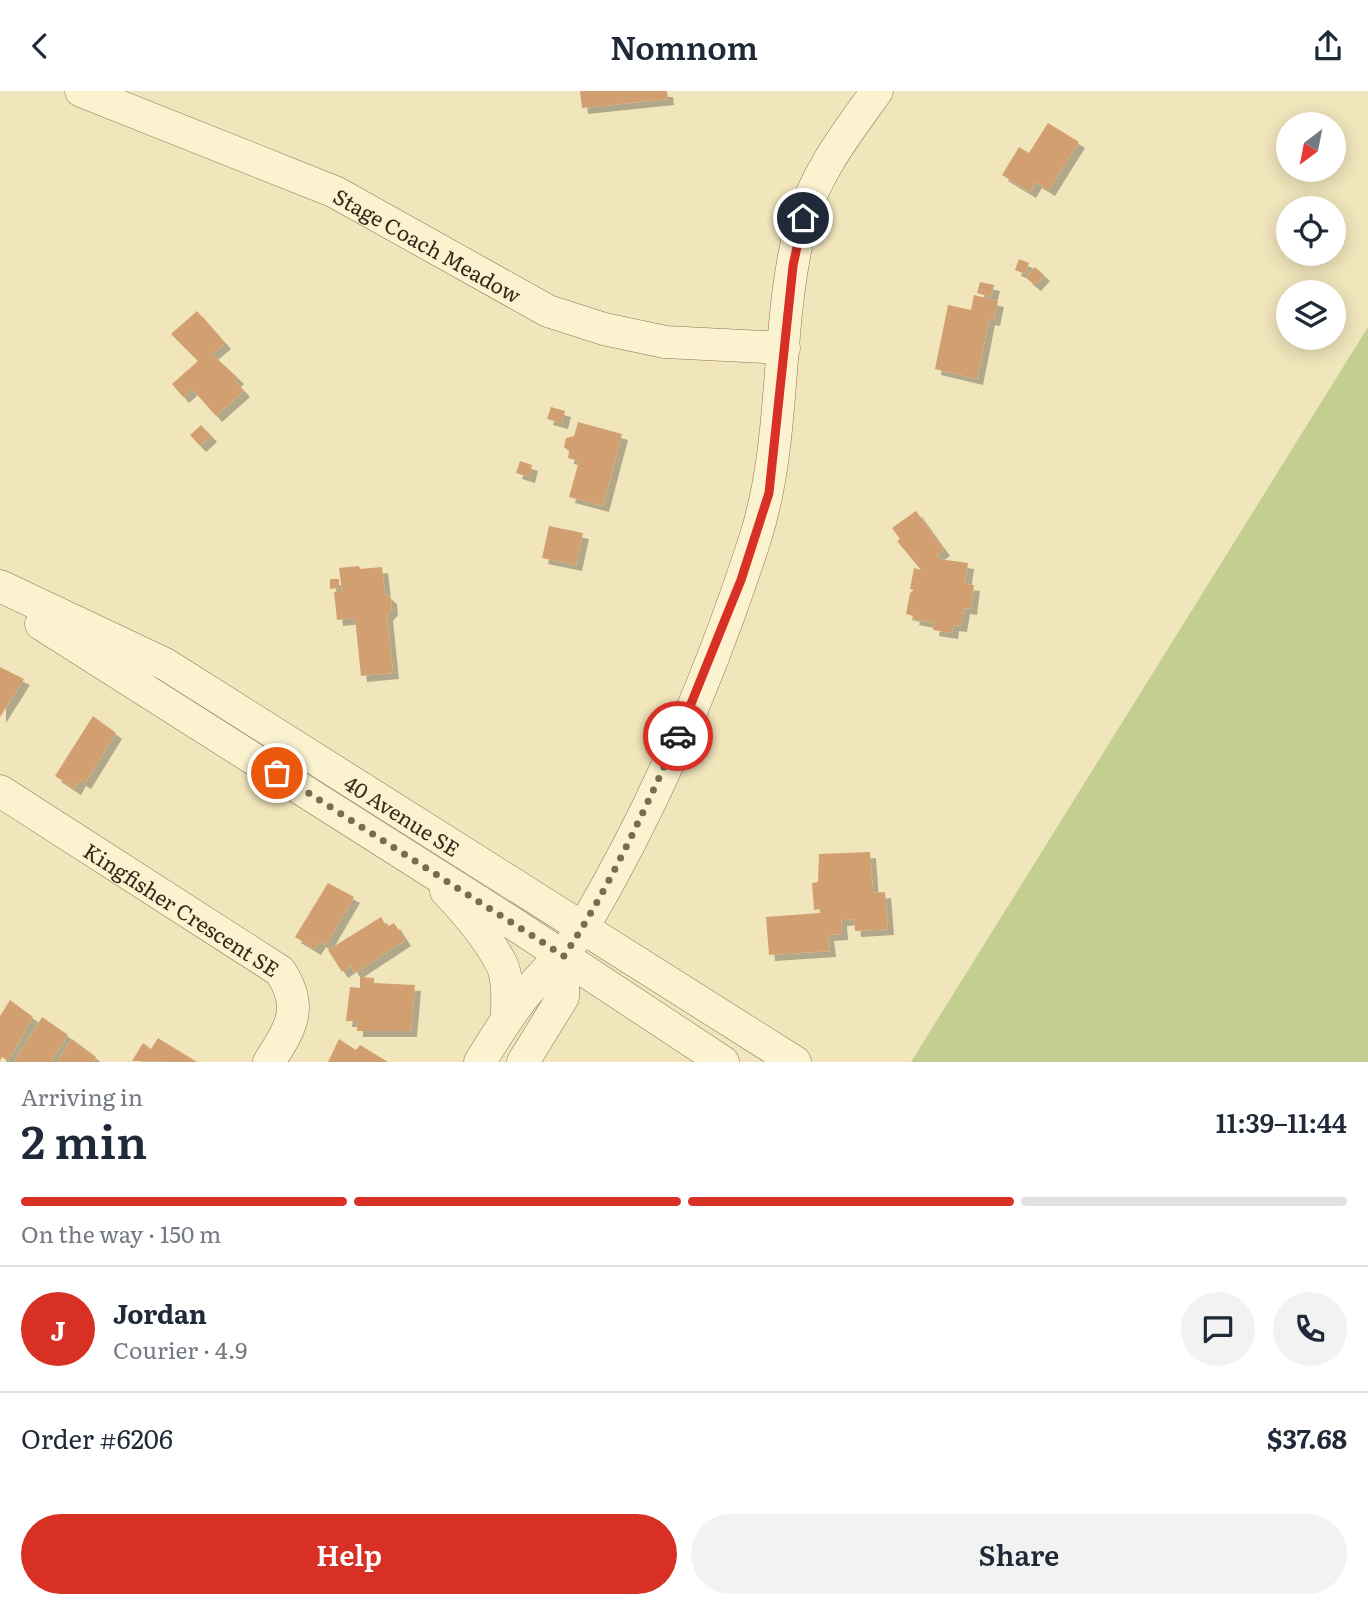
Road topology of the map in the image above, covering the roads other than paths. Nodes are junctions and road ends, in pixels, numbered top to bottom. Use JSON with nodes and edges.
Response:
{"nodes":[{"id":1,"x":81,"y":91,"type":"edge"},
{"id":2,"x":877,"y":91,"type":"edge"},
{"id":3,"x":784,"y":348,"type":"junction"},
{"id":4,"x":0,"y":586,"type":"edge"},
{"id":5,"x":0,"y":598,"type":"edge"},
{"id":6,"x":0,"y":791,"type":"edge"},
{"id":7,"x":415,"y":861,"type":"junction"},
{"id":8,"x":584,"y":926,"type":"junction"},
{"id":9,"x":564,"y":956,"type":"junction"},
{"id":10,"x":508,"y":1018,"type":"junction"},
{"id":11,"x":270,"y":1062,"type":"edge"},
{"id":12,"x":480,"y":1062,"type":"edge"},
{"id":13,"x":523,"y":1062,"type":"edge"},
{"id":14,"x":723,"y":1062,"type":"edge"},
{"id":15,"x":796,"y":1062,"type":"edge"}],
"edges":[{"from":1,"to":3,"type":"street","name":"Stage Coach Meadow"},
{"from":2,"to":3,"type":"street"},
{"from":3,"to":8,"type":"street"},
{"from":4,"to":8,"type":"street","name":"40 Avenue SE"},
{"from":5,"to":7,"type":"street","name":"40 Avenue SE"},
{"from":6,"to":11,"type":"street","name":"Kingfisher Crescent SE"},
{"from":7,"to":9,"type":"street","name":"40 Avenue SE"},
{"from":7,"to":10,"type":"street"},
{"from":8,"to":9,"type":"street"},
{"from":8,"to":15,"type":"street","name":"40 Avenue SE"},
{"from":9,"to":10,"type":"street"},
{"from":9,"to":13,"type":"street"},
{"from":9,"to":14,"type":"street","name":"40 Avenue SE"},
{"from":10,"to":12,"type":"street"}]}
